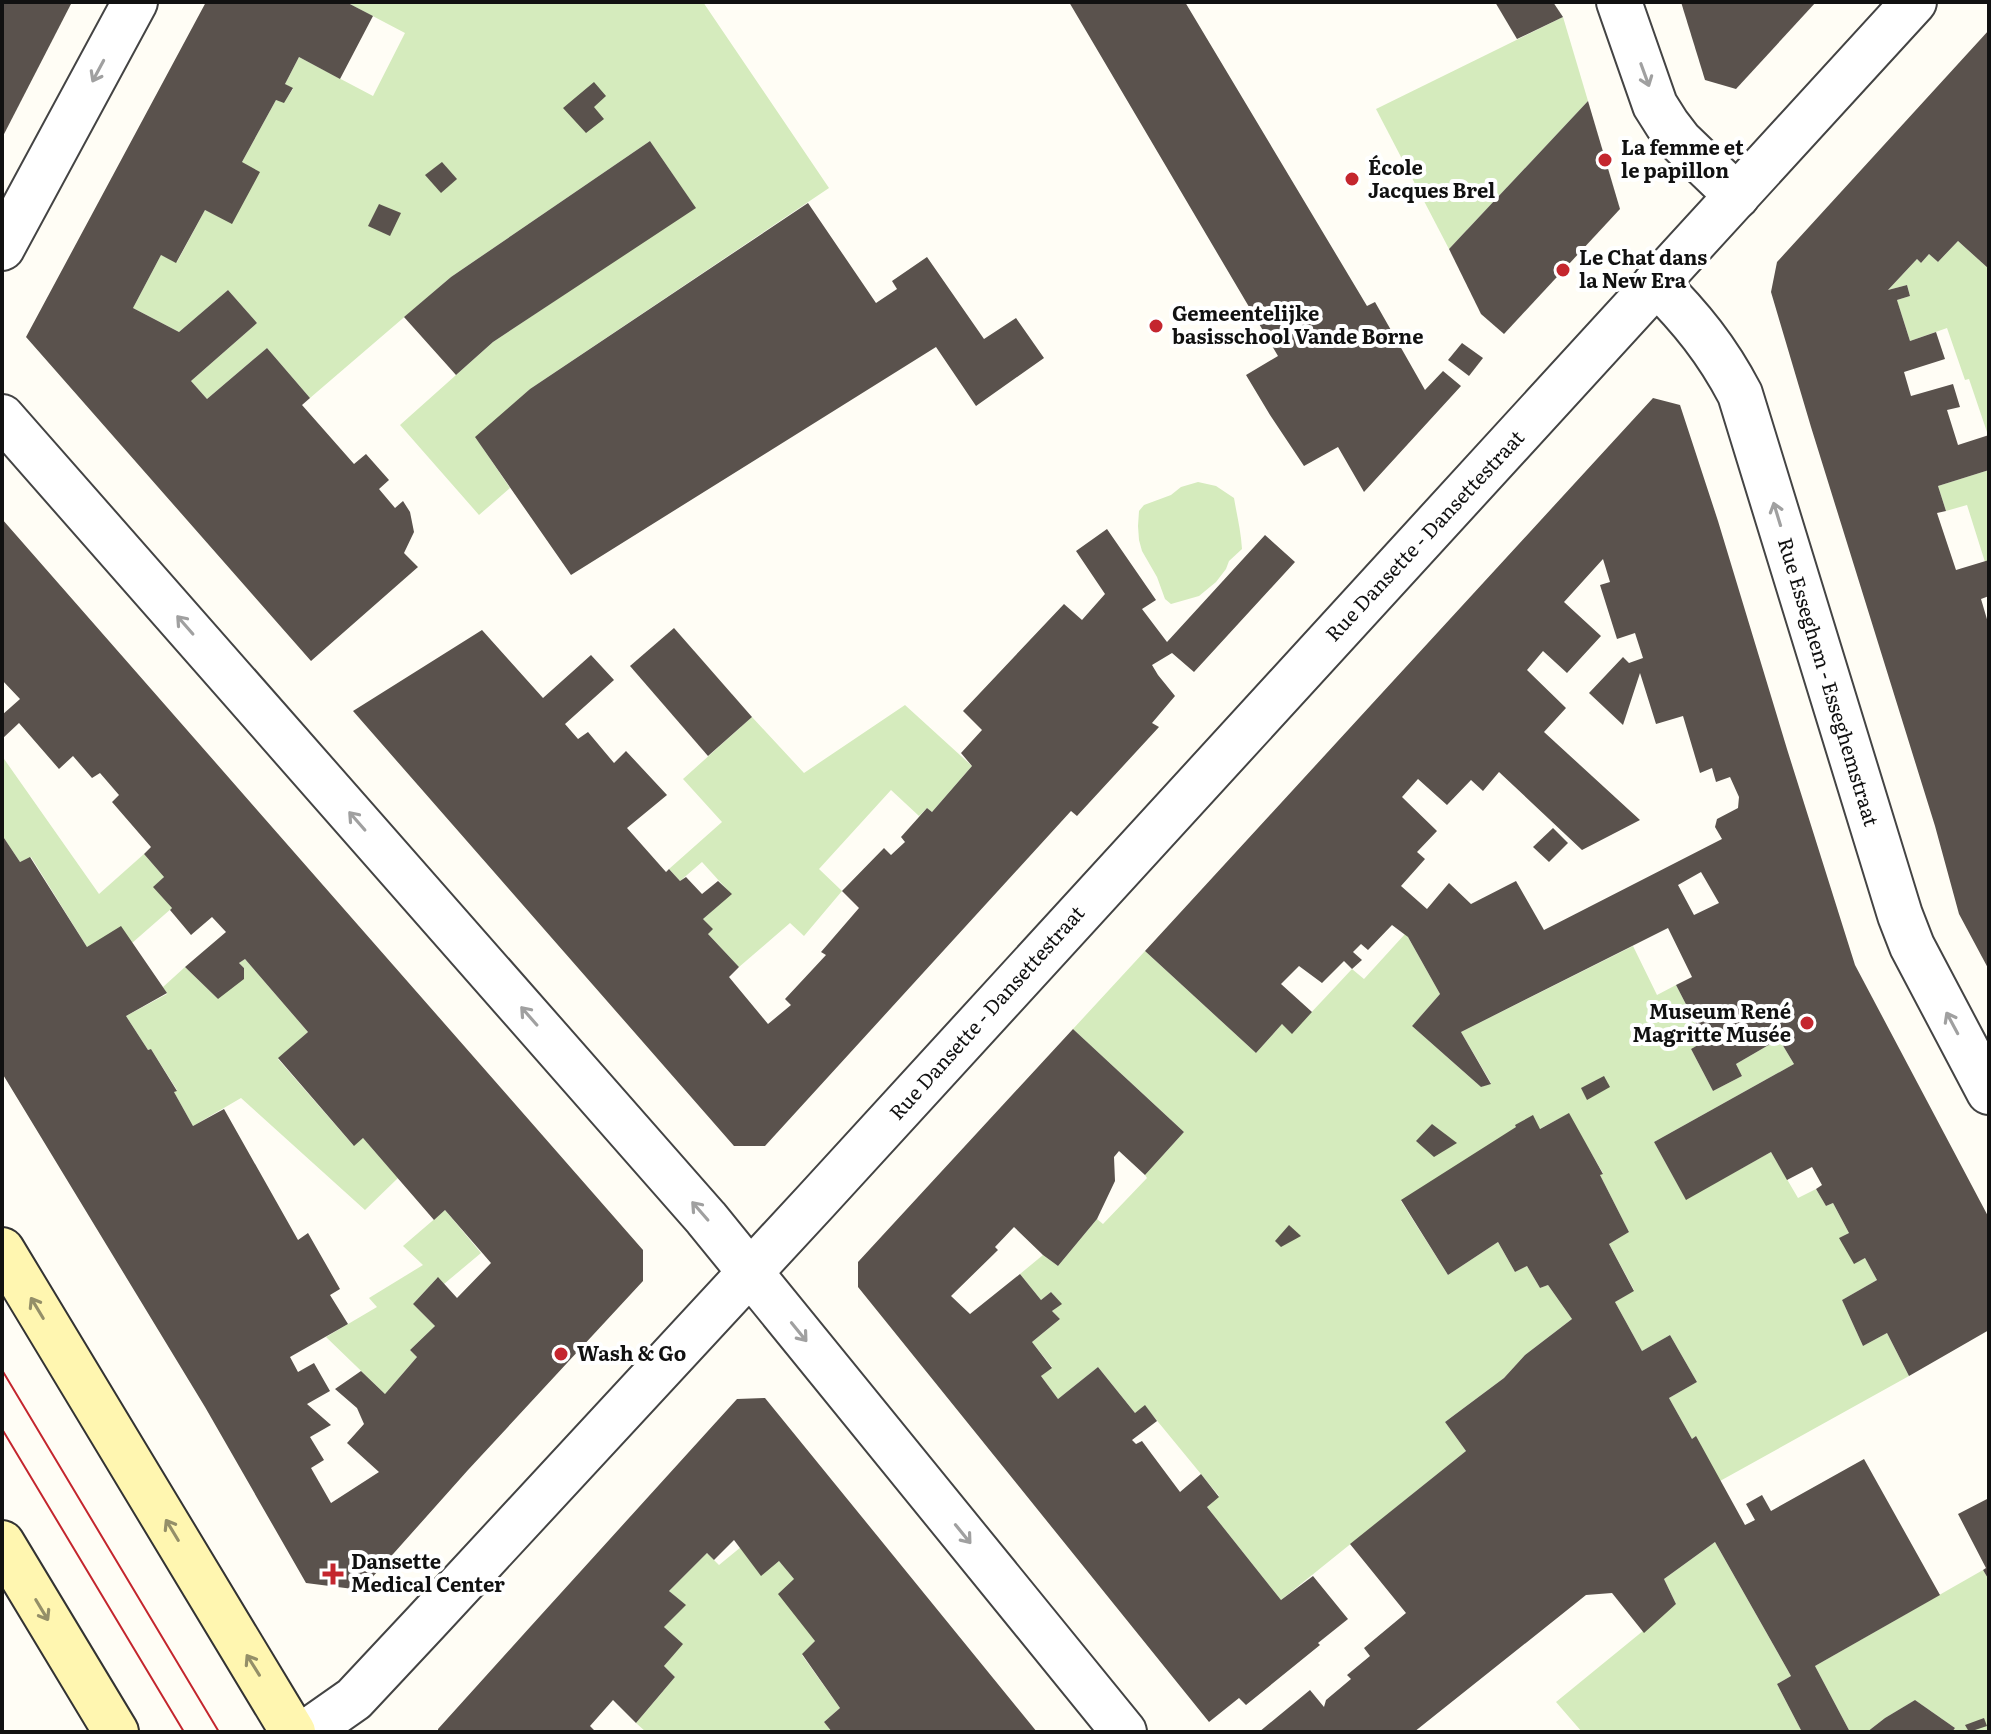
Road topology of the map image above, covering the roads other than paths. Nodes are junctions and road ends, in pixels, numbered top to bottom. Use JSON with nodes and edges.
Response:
{"nodes":[{"id":1,"x":135,"y":2,"type":"edge"},
{"id":2,"x":1619,"y":2,"type":"edge"},
{"id":3,"x":1914,"y":2,"type":"edge"},
{"id":4,"x":1737,"y":196,"type":"junction"},
{"id":5,"x":2,"y":248,"type":"edge"},
{"id":6,"x":1656,"y":283,"type":"junction"},
{"id":7,"x":2,"y":417,"type":"edge"},
{"id":8,"x":1989,"y":1092,"type":"edge"},
{"id":9,"x":2,"y":1250,"type":"edge"},
{"id":10,"x":750,"y":1272,"type":"junction"},
{"id":11,"x":2,"y":1543,"type":"edge"},
{"id":12,"x":116,"y":1732,"type":"edge"},
{"id":13,"x":293,"y":1732,"type":"edge"},
{"id":14,"x":307,"y":1732,"type":"edge"},
{"id":15,"x":1124,"y":1732,"type":"edge"}],
"edges":[{"from":1,"to":5,"type":"street","one_way":true},
{"from":2,"to":4,"type":"street","one_way":true},
{"from":3,"to":4,"type":"street","name":"Rue Dansette - Dansettestraat"},
{"from":4,"to":6,"type":"street","name":"Rue Dansette - Dansettestraat"},
{"from":8,"to":6,"type":"street","name":"Rue Esseghem - Esseghemstraat","one_way":true},
{"from":6,"to":10,"type":"street","name":"Rue Dansette - Dansettestraat"},
{"from":10,"to":7,"type":"street","one_way":true},
{"from":13,"to":9,"type":"street","one_way":true},
{"from":10,"to":14,"type":"street","name":"Rue Dansette - Dansettestraat"},
{"from":10,"to":15,"type":"street","one_way":true},
{"from":11,"to":12,"type":"street","one_way":true}]}
